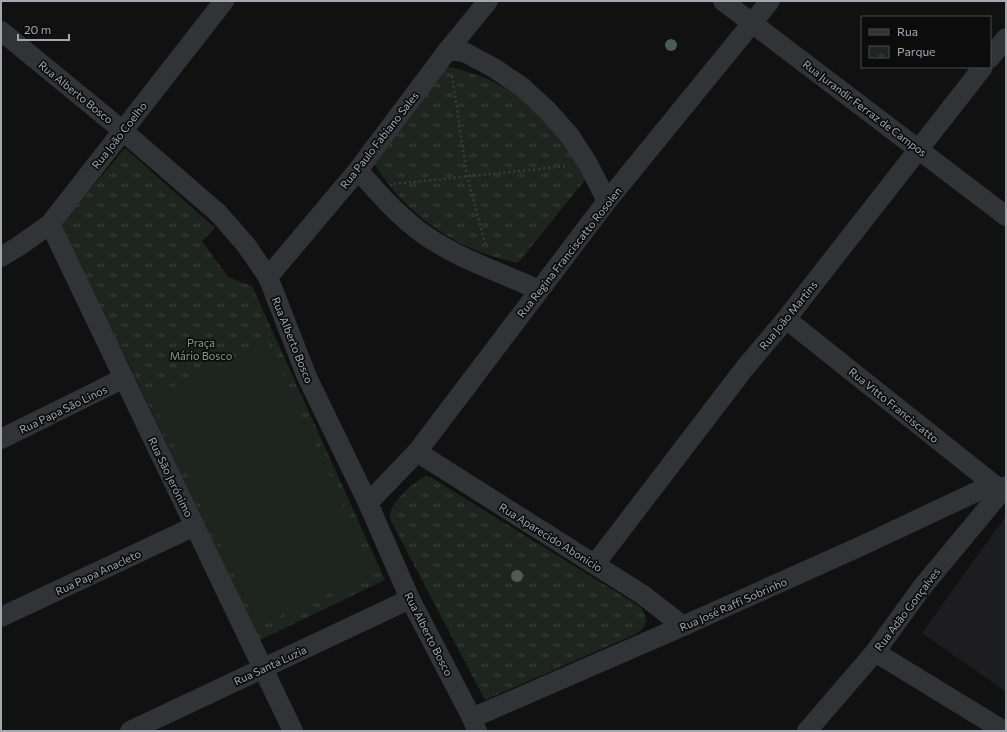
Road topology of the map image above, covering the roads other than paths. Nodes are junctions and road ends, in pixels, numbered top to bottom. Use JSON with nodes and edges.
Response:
{"nodes":[{"id":1,"x":224,"y":1,"type":"edge"},
{"id":2,"x":488,"y":1,"type":"edge"},
{"id":3,"x":723,"y":1,"type":"edge"},
{"id":4,"x":770,"y":1,"type":"edge"},
{"id":5,"x":753,"y":23,"type":"junction"},
{"id":6,"x":1,"y":30,"type":"edge"},
{"id":7,"x":1006,"y":38,"type":"edge"},
{"id":8,"x":448,"y":50,"type":"junction"},
{"id":9,"x":991,"y":57,"type":"edge"},
{"id":10,"x":982,"y":68,"type":"edge"},
{"id":11,"x":122,"y":130,"type":"junction"},
{"id":12,"x":918,"y":149,"type":"junction"},
{"id":13,"x":358,"y":170,"type":"junction"},
{"id":14,"x":607,"y":201,"type":"junction"},
{"id":15,"x":1006,"y":216,"type":"edge"},
{"id":16,"x":50,"y":224,"type":"junction"},
{"id":17,"x":1,"y":257,"type":"edge"},
{"id":18,"x":268,"y":277,"type":"junction"},
{"id":19,"x":539,"y":290,"type":"junction"},
{"id":20,"x":786,"y":319,"type":"junction"},
{"id":21,"x":124,"y":378,"type":"junction"},
{"id":22,"x":1,"y":439,"type":"edge"},
{"id":23,"x":417,"y":452,"type":"junction"},
{"id":24,"x":1000,"y":487,"type":"edge"},
{"id":25,"x":368,"y":503,"type":"junction"},
{"id":26,"x":195,"y":526,"type":"junction"},
{"id":27,"x":595,"y":564,"type":"junction"},
{"id":28,"x":410,"y":599,"type":"junction"},
{"id":29,"x":1,"y":617,"type":"edge"},
{"id":30,"x":683,"y":626,"type":"junction"},
{"id":31,"x":875,"y":652,"type":"junction"},
{"id":32,"x":263,"y":668,"type":"junction"},
{"id":33,"x":474,"y":725,"type":"edge"},
{"id":34,"x":130,"y":731,"type":"edge"},
{"id":35,"x":293,"y":731,"type":"edge"},
{"id":36,"x":807,"y":731,"type":"edge"},
{"id":37,"x":1004,"y":731,"type":"edge"}],
"edges":[{"from":1,"to":11,"type":"street","name":"Rua João Coelho"},
{"from":2,"to":8,"type":"street","name":"Rua Paulo Fabiano Sales"},
{"from":3,"to":5,"type":"street","name":"Rua Jurandir Ferraz de Campos"},
{"from":4,"to":5,"type":"street","name":"Rua Regina Franciscatto Rosolen"},
{"from":5,"to":12,"type":"street","name":"Rua Jurandir Ferraz de Campos"},
{"from":5,"to":14,"type":"street","name":"Rua Regina Franciscatto Rosolen"},
{"from":6,"to":11,"type":"street","name":"Rua Alberto Bosco"},
{"from":7,"to":9,"type":"street"},
{"from":8,"to":13,"type":"street","name":"Rua Paulo Fabiano Sales"},
{"from":8,"to":14,"type":"street"},
{"from":10,"to":12,"type":"street","name":"Rua João Martins"},
{"from":11,"to":16,"type":"street","name":"Rua João Coelho"},
{"from":11,"to":18,"type":"street","name":"Rua Alberto Bosco"},
{"from":12,"to":15,"type":"street","name":"Rua Jurandir Ferraz de Campos"},
{"from":12,"to":20,"type":"street","name":"Rua João Martins"},
{"from":13,"to":18,"type":"street","name":"Rua Paulo Fabiano Sales"},
{"from":13,"to":19,"type":"street"},
{"from":14,"to":19,"type":"street","name":"Rua Regina Franciscatto Rosolen"},
{"from":16,"to":17,"type":"street","name":"Rua João Coelho"},
{"from":16,"to":21,"type":"street","name":"Rua São Jerónimo"},
{"from":18,"to":25,"type":"street","name":"Rua Alberto Bosco"},
{"from":19,"to":23,"type":"street","name":"Rua Regina Franciscatto Rosolen"},
{"from":20,"to":24,"type":"street","name":"Rua Vitto Franciscatto"},
{"from":20,"to":27,"type":"street","name":"Rua João Martins"},
{"from":21,"to":22,"type":"street","name":"Rua Papa São Linos"},
{"from":21,"to":26,"type":"street","name":"Rua São Jerónimo"},
{"from":23,"to":25,"type":"street","name":"Rua Regina Franciscatto Rosolen"},
{"from":23,"to":27,"type":"street","name":"Rua Aparecido Abonicio"},
{"from":24,"to":30,"type":"street","name":"Rua José Raffi Sobrinho"},
{"from":24,"to":31,"type":"street","name":"Rua Adão Gonçalves"},
{"from":25,"to":28,"type":"street","name":"Rua Alberto Bosco"},
{"from":26,"to":29,"type":"street","name":"Rua Papa Anacleto"},
{"from":26,"to":32,"type":"street","name":"Rua São Jerónimo"},
{"from":27,"to":30,"type":"street","name":"Rua Aparecido Abonicio"},
{"from":28,"to":32,"type":"street","name":"Rua Santa Luzia"},
{"from":28,"to":33,"type":"street","name":"Rua Alberto Bosco"},
{"from":30,"to":33,"type":"street","name":"Rua José Raffi Sobrinho"},
{"from":31,"to":36,"type":"street","name":"Rua Adão Gonçalves"},
{"from":31,"to":37,"type":"street"},
{"from":32,"to":34,"type":"street","name":"Rua Santa Luzia"},
{"from":32,"to":35,"type":"street","name":"Rua São Jerónimo"}]}
